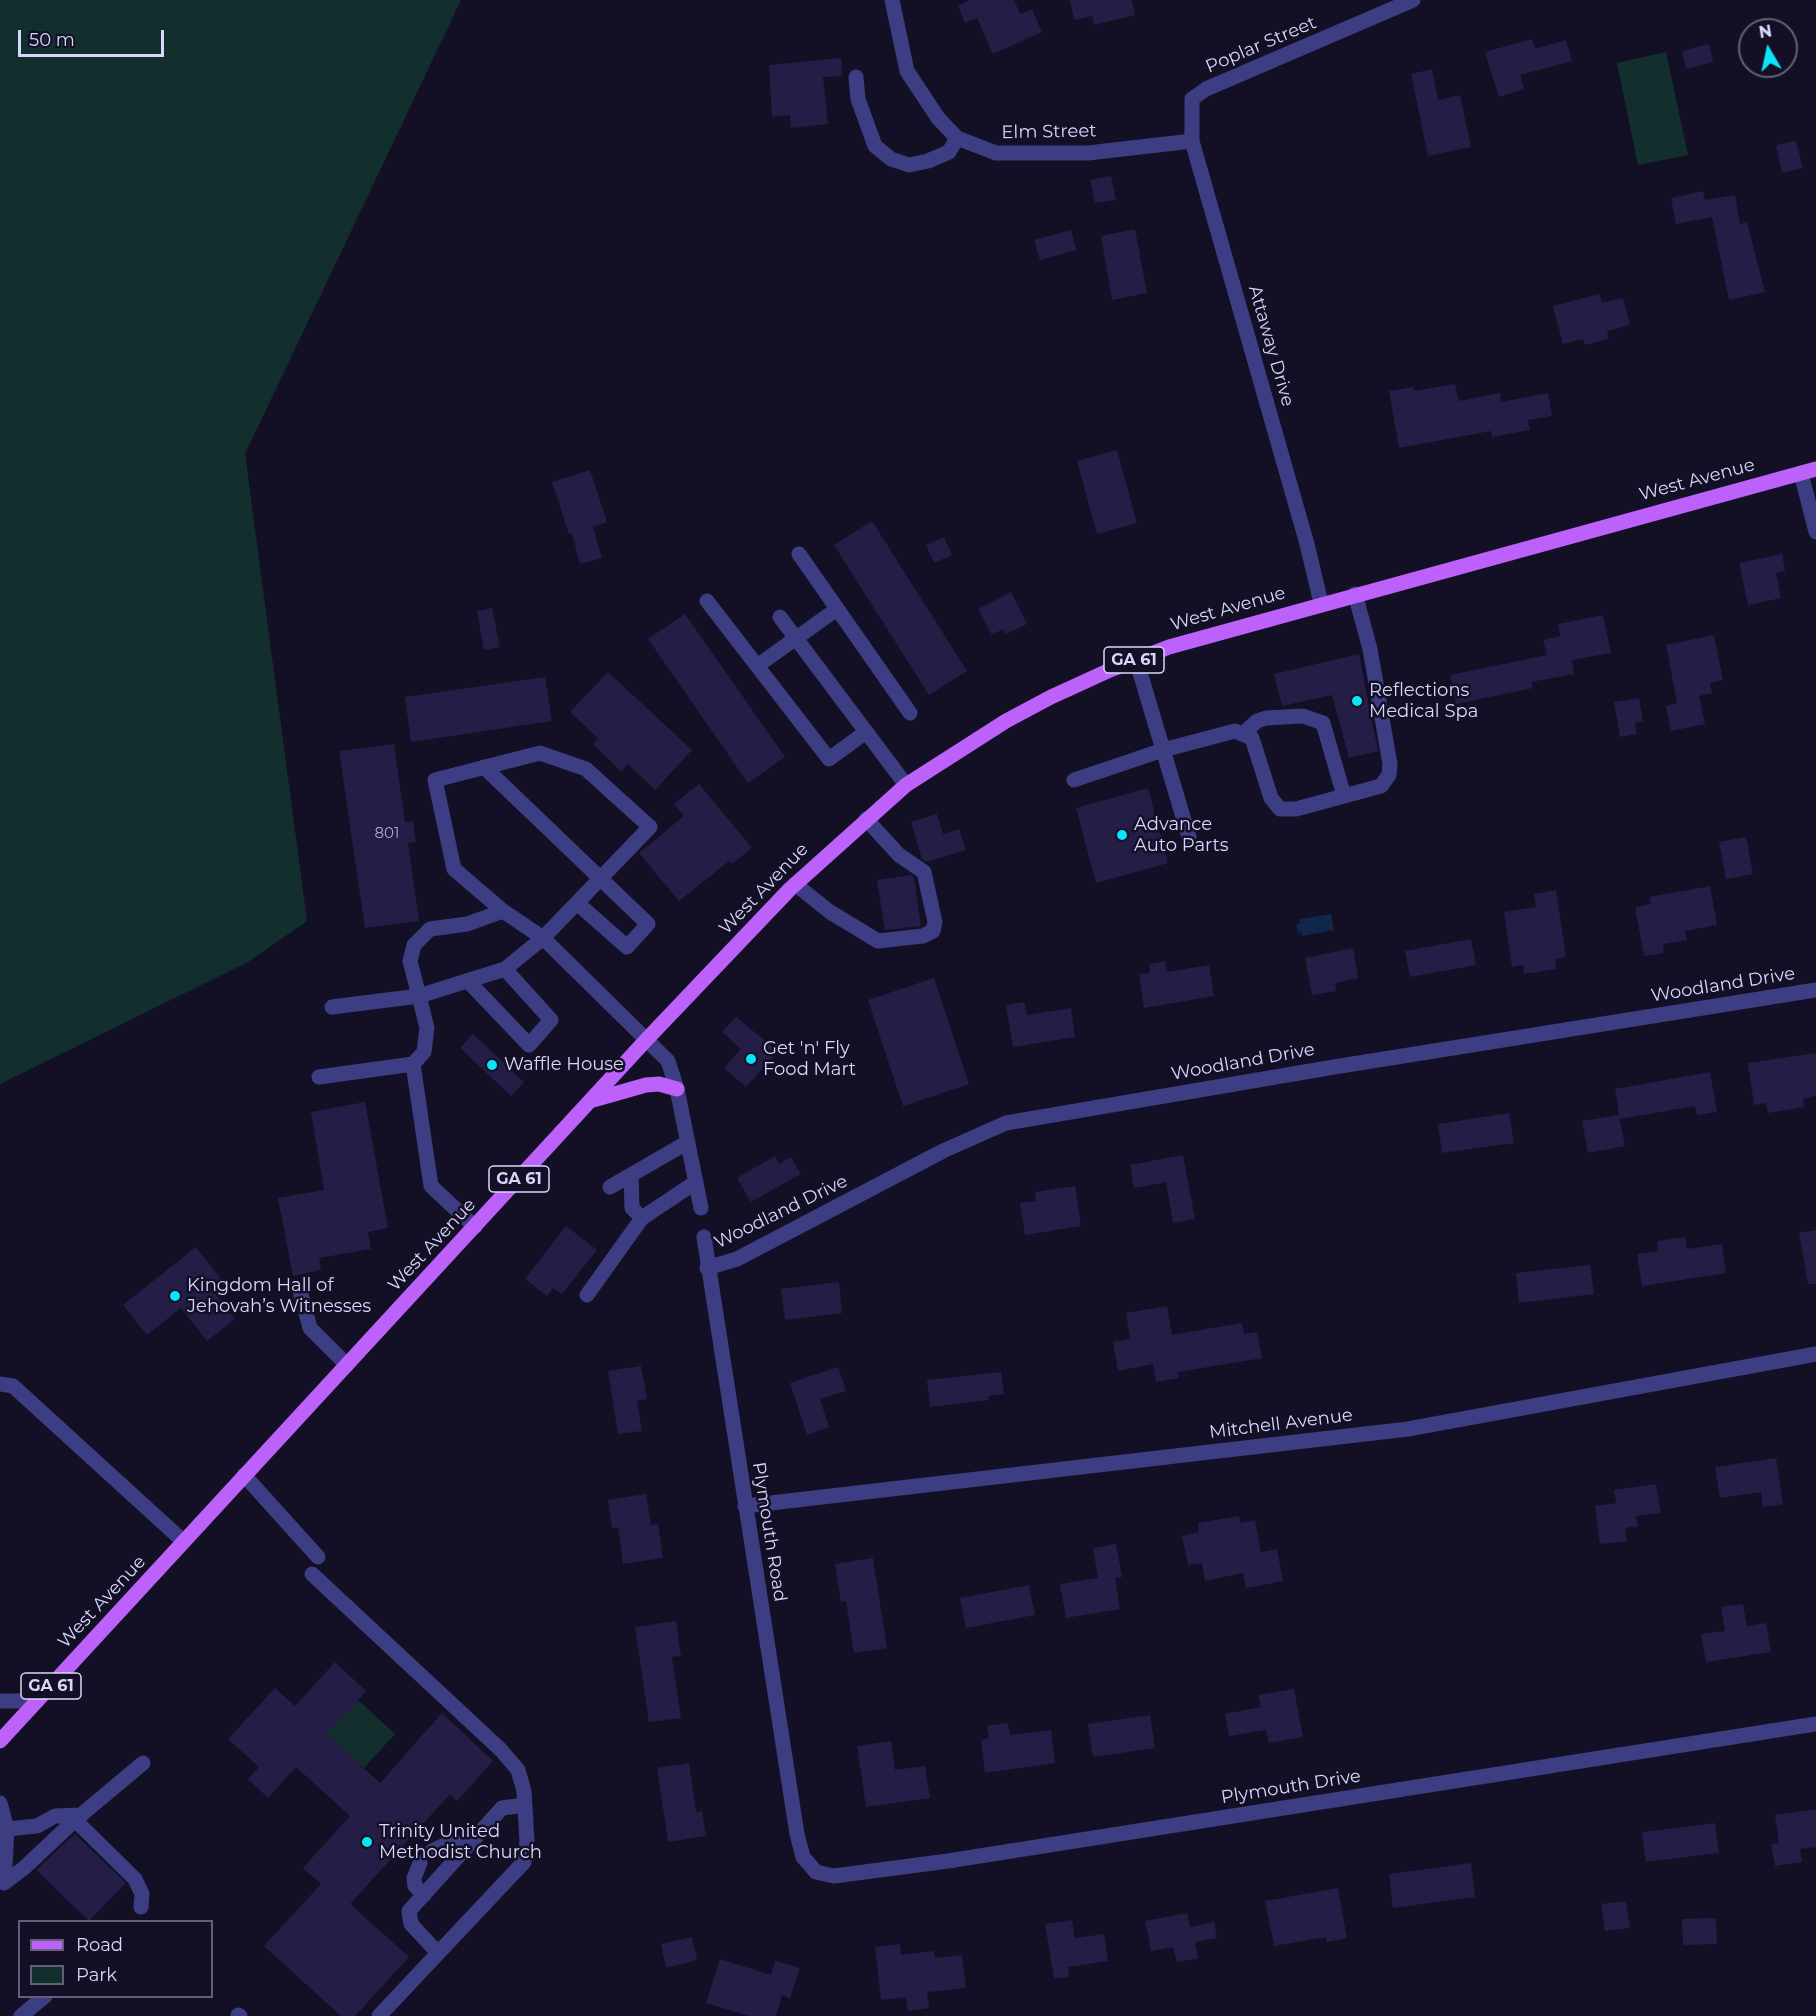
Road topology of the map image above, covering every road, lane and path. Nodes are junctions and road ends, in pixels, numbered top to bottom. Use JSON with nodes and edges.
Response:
{"nodes":[{"id":1,"x":892,"y":0,"type":"edge"},
{"id":2,"x":1413,"y":0,"type":"edge"},
{"id":3,"x":856,"y":77,"type":"dead end"},
{"id":4,"x":1192,"y":99,"type":"joint"},
{"id":5,"x":957,"y":138,"type":"junction"},
{"id":6,"x":1192,"y":141,"type":"junction"},
{"id":7,"x":1808,"y":471,"type":"edge"},
{"id":8,"x":1816,"y":531,"type":"edge"},
{"id":9,"x":798,"y":554,"type":"dead end"},
{"id":10,"x":1355,"y":594,"type":"junction"},
{"id":11,"x":707,"y":601,"type":"dead end"},
{"id":12,"x":1322,"y":603,"type":"junction"},
{"id":13,"x":837,"y":609,"type":"junction"},
{"id":14,"x":780,"y":617,"type":"dead end"},
{"id":15,"x":796,"y":639,"type":"junction"},
{"id":16,"x":1136,"y":659,"type":"junction"},
{"id":17,"x":757,"y":666,"type":"junction"},
{"id":18,"x":910,"y":713,"type":"dead end"},
{"id":19,"x":866,"y":732,"type":"junction"},
{"id":20,"x":1244,"y":733,"type":"junction"},
{"id":21,"x":1163,"y":750,"type":"junction"},
{"id":22,"x":484,"y":767,"type":"junction"},
{"id":23,"x":1074,"y":780,"type":"dead end"},
{"id":24,"x":906,"y":784,"type":"junction"},
{"id":25,"x":1344,"y":796,"type":"junction"},
{"id":26,"x":866,"y":819,"type":"junction"},
{"id":27,"x":1188,"y":837,"type":"dead end"},
{"id":28,"x":600,"y":879,"type":"junction"},
{"id":29,"x":795,"y":884,"type":"junction"},
{"id":30,"x":577,"y":903,"type":"junction"},
{"id":31,"x":503,"y":911,"type":"junction"},
{"id":32,"x":543,"y":938,"type":"junction"},
{"id":33,"x":505,"y":969,"type":"junction"},
{"id":34,"x":468,"y":981,"type":"junction"},
{"id":35,"x":1816,"y":990,"type":"edge"},
{"id":36,"x":419,"y":996,"type":"junction"},
{"id":37,"x":332,"y":1007,"type":"dead end"},
{"id":38,"x":647,"y":1039,"type":"junction"},
{"id":39,"x":413,"y":1064,"type":"junction"},
{"id":40,"x":319,"y":1077,"type":"dead end"},
{"id":41,"x":677,"y":1089,"type":"junction"},
{"id":42,"x":591,"y":1101,"type":"junction"},
{"id":43,"x":688,"y":1143,"type":"junction"},
{"id":44,"x":631,"y":1175,"type":"junction"},
{"id":45,"x":696,"y":1182,"type":"junction"},
{"id":46,"x":610,"y":1187,"type":"dead end"},
{"id":47,"x":701,"y":1208,"type":"dead end"},
{"id":48,"x":642,"y":1218,"type":"junction"},
{"id":49,"x":475,"y":1227,"type":"junction"},
{"id":50,"x":704,"y":1237,"type":"dead end"},
{"id":51,"x":707,"y":1268,"type":"junction"},
{"id":52,"x":300,"y":1291,"type":"dead end"},
{"id":53,"x":587,"y":1295,"type":"dead end"},
{"id":54,"x":1816,"y":1354,"type":"edge"},
{"id":55,"x":347,"y":1365,"type":"junction"},
{"id":56,"x":0,"y":1384,"type":"edge"},
{"id":57,"x":244,"y":1475,"type":"junction"},
{"id":58,"x":746,"y":1506,"type":"junction"},
{"id":59,"x":183,"y":1541,"type":"junction"},
{"id":60,"x":318,"y":1557,"type":"dead end"},
{"id":61,"x":312,"y":1574,"type":"dead end"},
{"id":62,"x":0,"y":1701,"type":"edge"},
{"id":63,"x":37,"y":1701,"type":"junction"},
{"id":64,"x":1816,"y":1724,"type":"edge"},
{"id":65,"x":0,"y":1741,"type":"edge"},
{"id":66,"x":143,"y":1763,"type":"dead end"},
{"id":67,"x":0,"y":1803,"type":"edge"},
{"id":68,"x":525,"y":1805,"type":"junction"},
{"id":69,"x":78,"y":1817,"type":"junction"},
{"id":70,"x":7,"y":1829,"type":"junction"},
{"id":71,"x":797,"y":1834,"type":"joint"},
{"id":72,"x":464,"y":1850,"type":"junction"},
{"id":73,"x":432,"y":1851,"type":"dead end"},
{"id":74,"x":420,"y":1863,"type":"dead end"},
{"id":75,"x":424,"y":1895,"type":"junction"},
{"id":76,"x":141,"y":1907,"type":"dead end"},
{"id":77,"x":438,"y":1953,"type":"junction"},
{"id":78,"x":43,"y":1998,"type":"edge"},
{"id":79,"x":21,"y":2016,"type":"edge"},
{"id":80,"x":379,"y":2016,"type":"edge"}],
"edges":[{"from":1,"to":5,"type":"street","name":"Elm Street"},
{"from":2,"to":4,"type":"street","name":"Poplar Street"},
{"from":3,"to":5,"type":"street"},
{"from":4,"to":6,"type":"street","name":"Attaway Drive"},
{"from":5,"to":6,"type":"street","name":"Elm Street"},
{"from":6,"to":12,"type":"street","name":"Attaway Drive"},
{"from":7,"to":8,"type":"street"},
{"from":7,"to":10,"type":"main road","name":"West Avenue","number":"GA 61"},
{"from":9,"to":13,"type":"street"},
{"from":10,"to":12,"type":"main road","name":"West Avenue","number":"GA 61"},
{"from":10,"to":25,"type":"street"},
{"from":11,"to":17,"type":"street"},
{"from":12,"to":16,"type":"main road","name":"West Avenue","number":"GA 61"},
{"from":13,"to":15,"type":"street"},
{"from":13,"to":18,"type":"street"},
{"from":14,"to":15,"type":"street"},
{"from":15,"to":17,"type":"street"},
{"from":15,"to":19,"type":"street"},
{"from":16,"to":21,"type":"street"},
{"from":16,"to":24,"type":"main road","name":"West Avenue","number":"GA 61"},
{"from":17,"to":19,"type":"street"},
{"from":19,"to":24,"type":"street"},
{"from":20,"to":21,"type":"street"},
{"from":20,"to":25,"type":"street"},
{"from":20,"to":25,"type":"street"},
{"from":21,"to":23,"type":"street"},
{"from":21,"to":27,"type":"street"},
{"from":22,"to":28,"type":"street"},
{"from":22,"to":28,"type":"street"},
{"from":22,"to":31,"type":"street"},
{"from":24,"to":26,"type":"main road","name":"West Avenue","number":"GA 61"},
{"from":26,"to":29,"type":"main road","name":"West Avenue","number":"GA 61"},
{"from":26,"to":29,"type":"street"},
{"from":28,"to":30,"type":"street"},
{"from":28,"to":30,"type":"street"},
{"from":29,"to":38,"type":"main road","name":"West Avenue","number":"GA 61"},
{"from":30,"to":32,"type":"street"},
{"from":31,"to":32,"type":"street"},
{"from":31,"to":36,"type":"street"},
{"from":32,"to":33,"type":"street"},
{"from":32,"to":38,"type":"street"},
{"from":33,"to":34,"type":"street"},
{"from":33,"to":34,"type":"street"},
{"from":34,"to":36,"type":"street"},
{"from":35,"to":51,"type":"street","name":"Woodland Drive"},
{"from":36,"to":37,"type":"street"},
{"from":36,"to":39,"type":"street"},
{"from":38,"to":41,"type":"street"},
{"from":38,"to":42,"type":"main road","name":"West Avenue","number":"GA 61"},
{"from":39,"to":40,"type":"street"},
{"from":39,"to":49,"type":"street"},
{"from":41,"to":42,"type":"main road"},
{"from":41,"to":43,"type":"street"},
{"from":42,"to":49,"type":"main road","name":"West Avenue","number":"GA 61"},
{"from":43,"to":44,"type":"street"},
{"from":43,"to":45,"type":"street"},
{"from":44,"to":46,"type":"street"},
{"from":44,"to":48,"type":"street"},
{"from":45,"to":47,"type":"street"},
{"from":45,"to":48,"type":"street"},
{"from":48,"to":53,"type":"street"},
{"from":49,"to":55,"type":"main road","name":"West Avenue","number":"GA 61"},
{"from":50,"to":51,"type":"street","name":"Plymouth Road"},
{"from":51,"to":58,"type":"street","name":"Plymouth Road"},
{"from":52,"to":55,"type":"street"},
{"from":54,"to":58,"type":"street","name":"Mitchell Avenue"},
{"from":55,"to":57,"type":"main road","name":"West Avenue","number":"GA 61"},
{"from":56,"to":59,"type":"street"},
{"from":57,"to":59,"type":"main road","name":"West Avenue","number":"GA 61"},
{"from":57,"to":60,"type":"street"},
{"from":58,"to":71,"type":"street","name":"Plymouth Road"},
{"from":59,"to":63,"type":"main road","name":"West Avenue","number":"GA 61"},
{"from":61,"to":68,"type":"street"},
{"from":62,"to":63,"type":"street"},
{"from":63,"to":65,"type":"main road","name":"West Avenue","number":"GA 61"},
{"from":64,"to":71,"type":"street","name":"Plymouth Drive"},
{"from":66,"to":69,"type":"street"},
{"from":67,"to":70,"type":"street"},
{"from":68,"to":72,"type":"street"},
{"from":68,"to":77,"type":"street"},
{"from":69,"to":70,"type":"street"},
{"from":69,"to":70,"type":"street"},
{"from":69,"to":76,"type":"street"},
{"from":72,"to":73,"type":"street"},
{"from":72,"to":75,"type":"street"},
{"from":74,"to":75,"type":"street"},
{"from":75,"to":77,"type":"street"},
{"from":77,"to":80,"type":"street"},
{"from":78,"to":79,"type":"street"}]}
